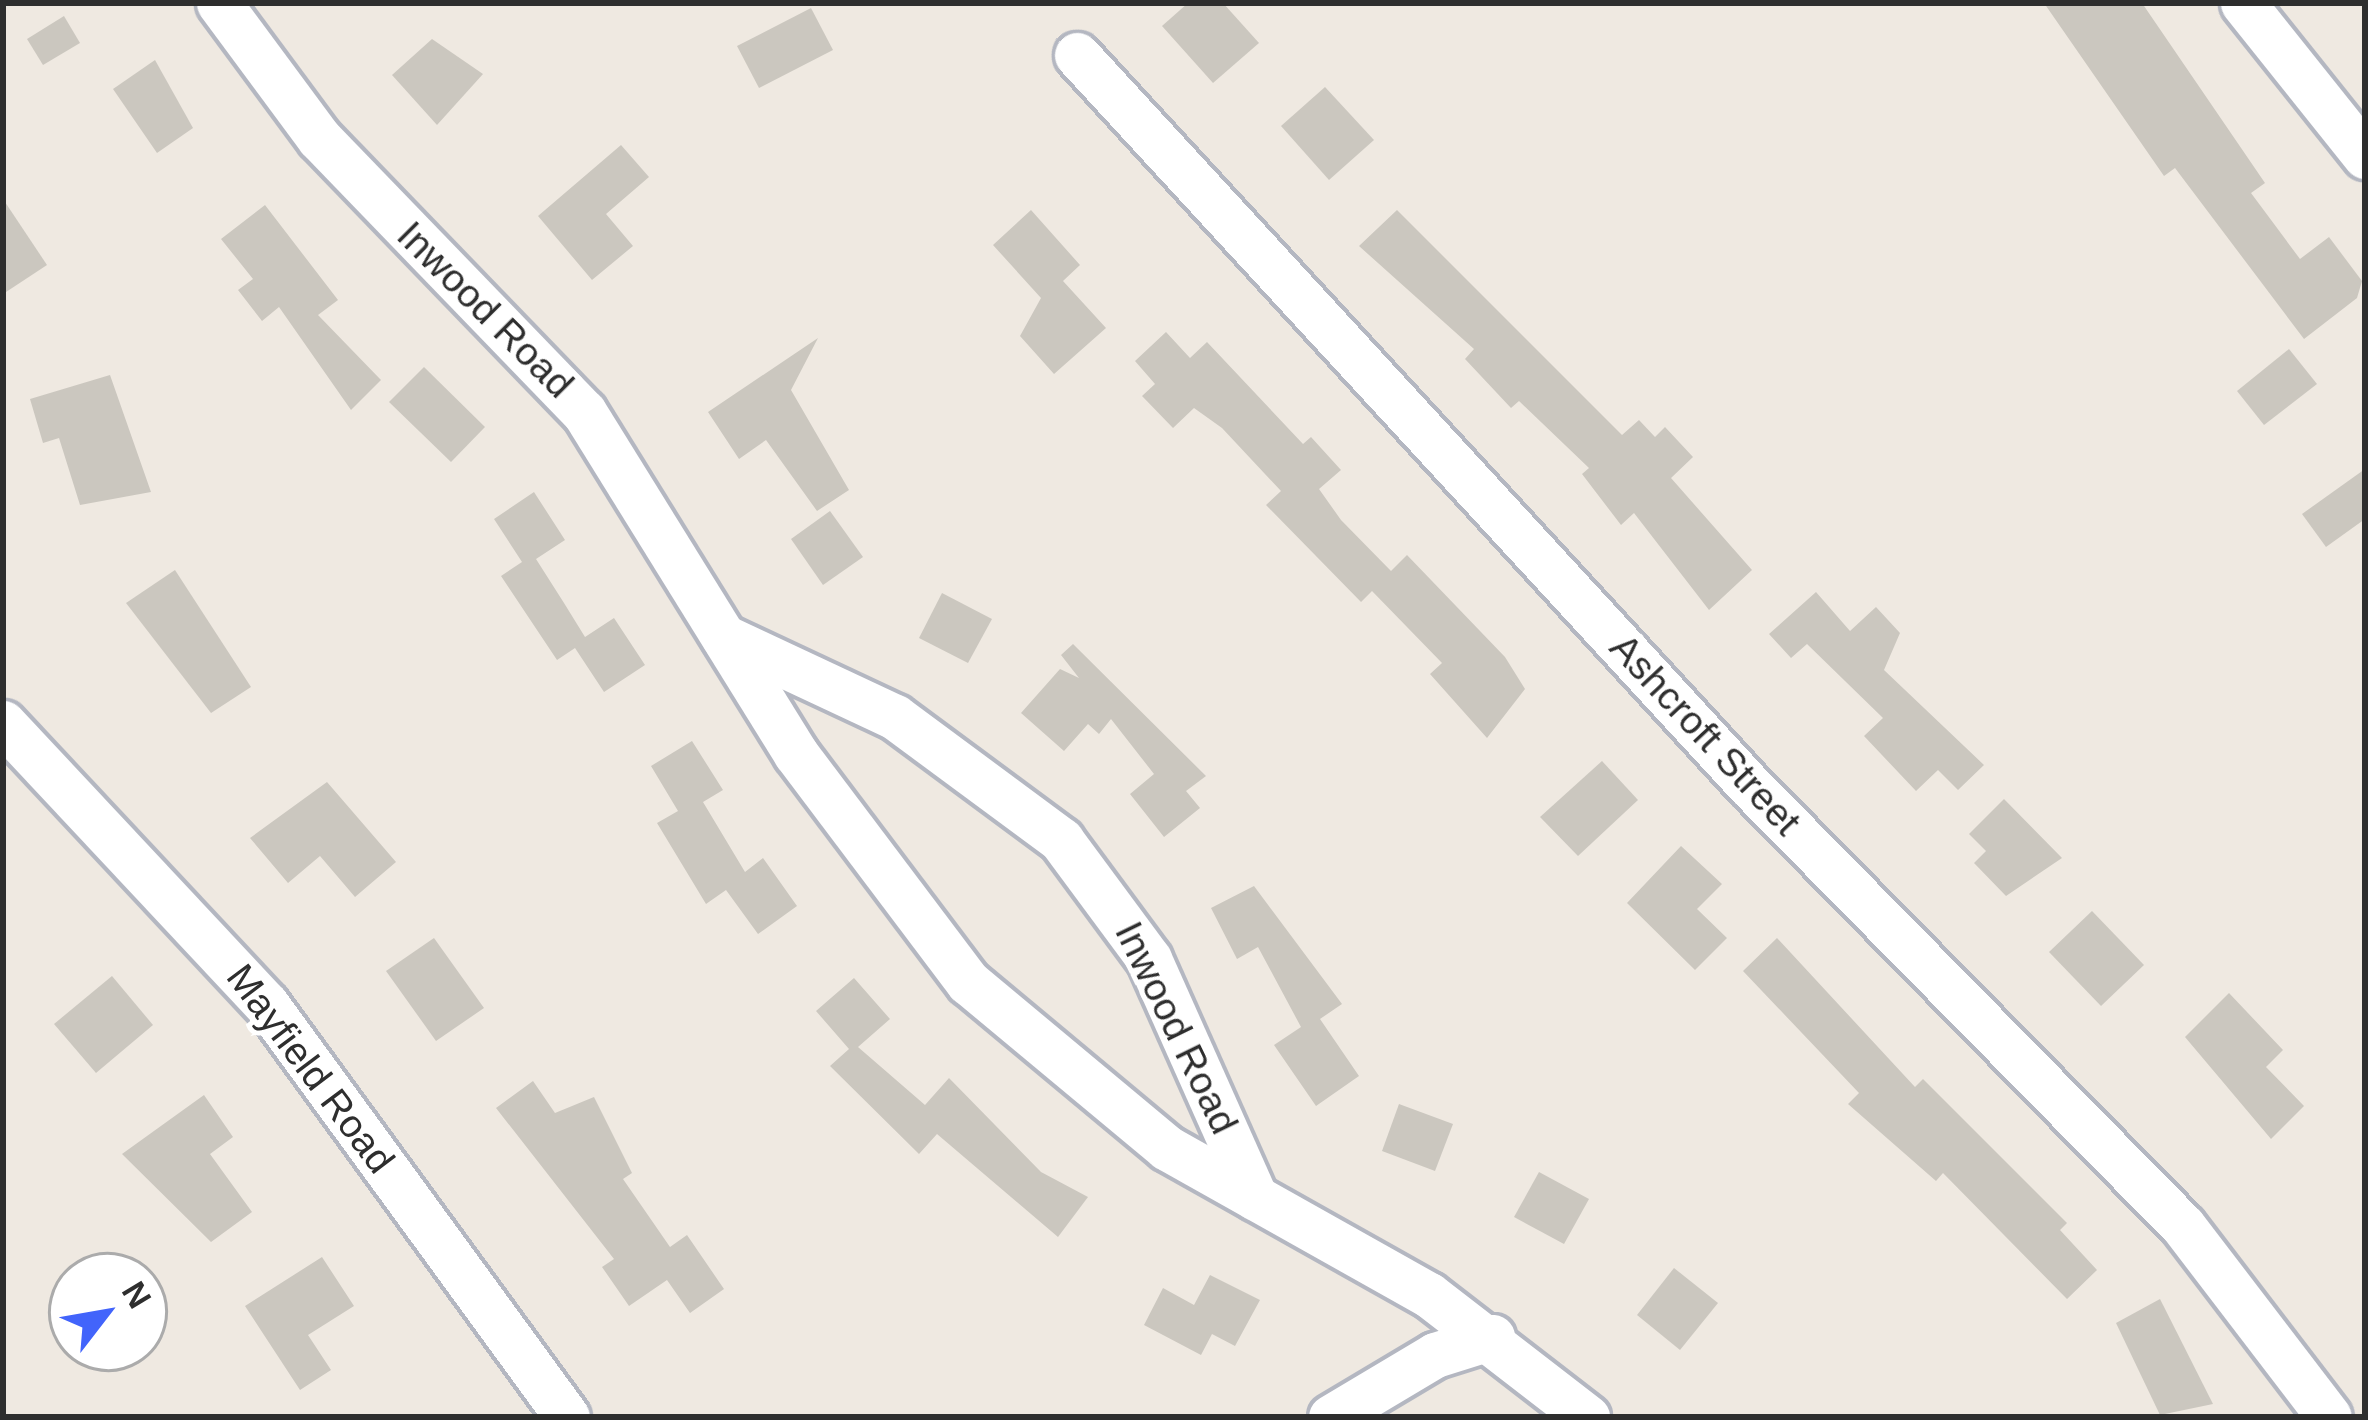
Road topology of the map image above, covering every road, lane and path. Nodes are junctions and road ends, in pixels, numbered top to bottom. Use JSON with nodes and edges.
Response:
{"nodes":[{"id":1,"x":219,"y":3,"type":"edge"},
{"id":2,"x":2243,"y":3,"type":"edge"},
{"id":3,"x":1077,"y":56,"type":"dead end"},
{"id":4,"x":2365,"y":156,"type":"edge"},
{"id":5,"x":724,"y":637,"type":"junction"},
{"id":6,"x":11,"y":724,"type":"edge"},
{"id":7,"x":1255,"y":1197,"type":"junction"},
{"id":8,"x":1492,"y":1337,"type":"junction"},
{"id":9,"x":567,"y":1417,"type":"edge"},
{"id":10,"x":1331,"y":1417,"type":"edge"},
{"id":11,"x":1587,"y":1417,"type":"edge"},
{"id":12,"x":2329,"y":1417,"type":"edge"}],
"edges":[{"from":1,"to":5,"type":"street","name":"Inwood Road"},
{"from":2,"to":4,"type":"street"},
{"from":3,"to":12,"type":"street","name":"Ashcroft Street"},
{"from":5,"to":7,"type":"street","name":"Inwood Road"},
{"from":5,"to":7,"type":"street","name":"Inwood Road"},
{"from":6,"to":9,"type":"street","name":"Mayfield Road"},
{"from":7,"to":8,"type":"street","name":"Inwood Road"},
{"from":8,"to":10,"type":"street"},
{"from":8,"to":11,"type":"street","name":"Inwood Road"}]}
